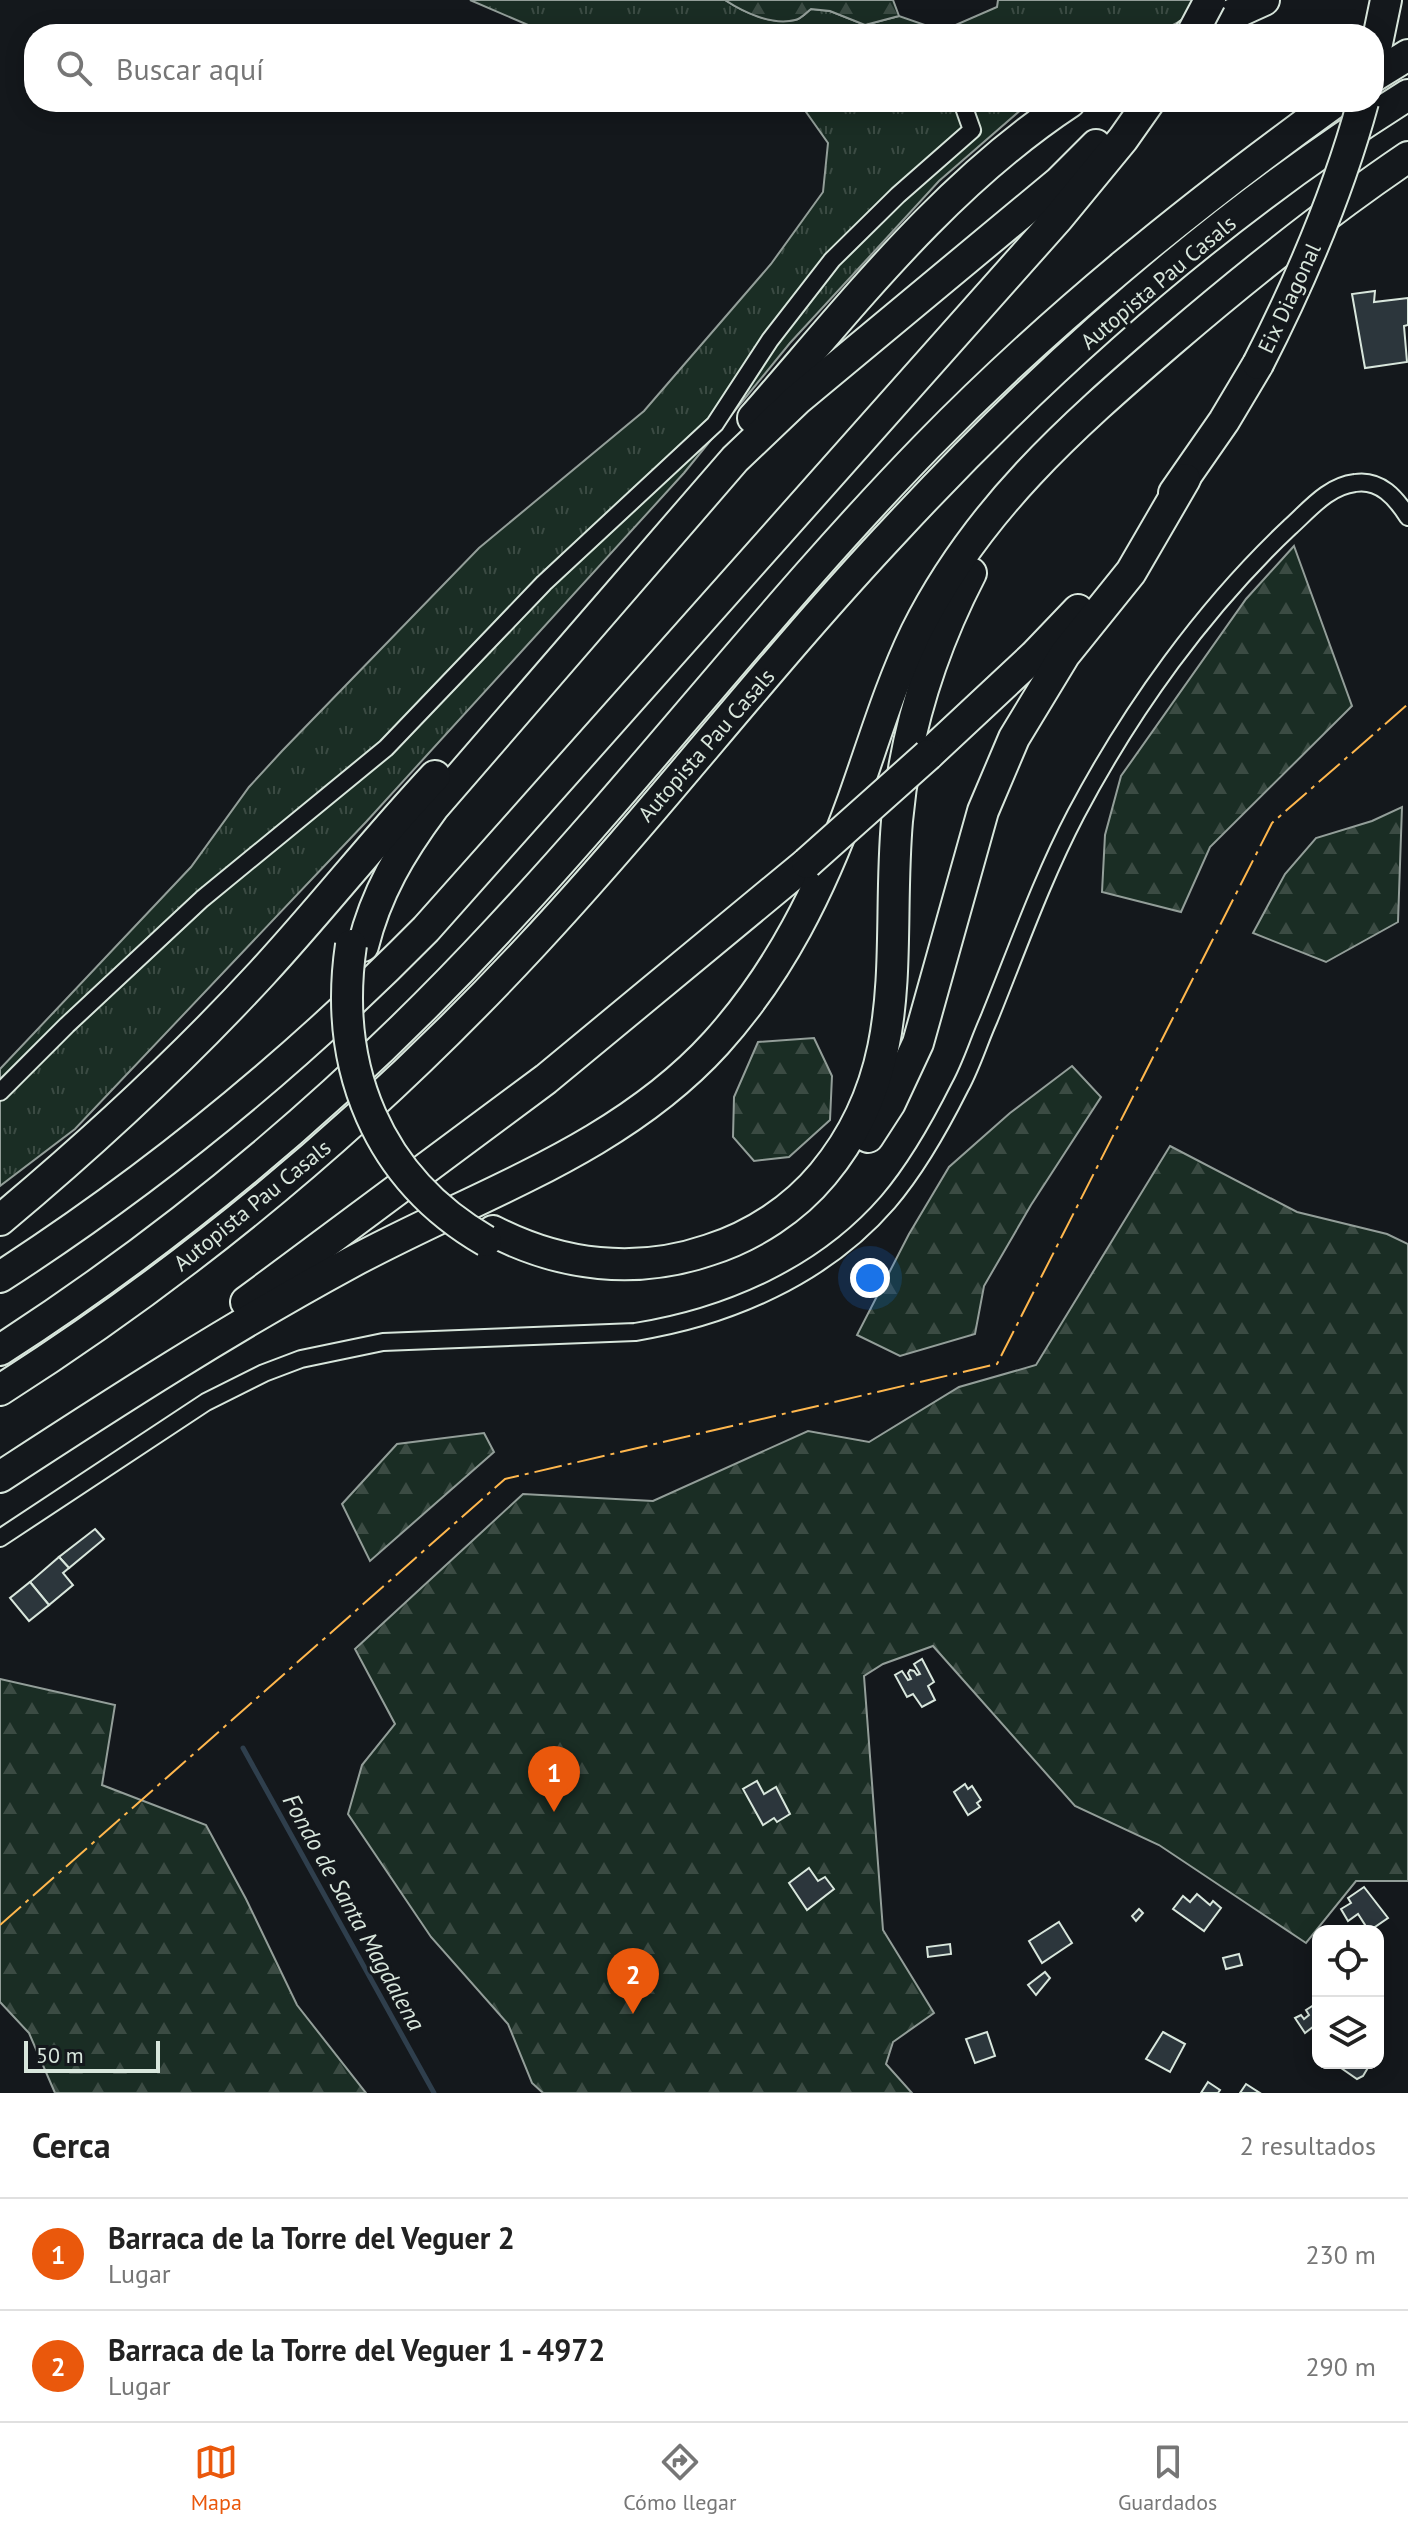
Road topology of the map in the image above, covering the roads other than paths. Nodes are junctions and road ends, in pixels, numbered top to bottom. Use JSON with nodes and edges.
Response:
{"nodes":[{"id":1,"x":1210,"y":0,"type":"edge"},
{"id":2,"x":1264,"y":0,"type":"edge"},
{"id":3,"x":1386,"y":0,"type":"edge"},
{"id":4,"x":1197,"y":24,"type":"edge"},
{"id":5,"x":1212,"y":24,"type":"edge"},
{"id":6,"x":1381,"y":24,"type":"edge"},
{"id":7,"x":1408,"y":55,"type":"edge"},
{"id":8,"x":1384,"y":70,"type":"edge"},
{"id":9,"x":1408,"y":95,"type":"edge"},
{"id":10,"x":1384,"y":111,"type":"edge"},
{"id":11,"x":966,"y":112,"type":"edge"},
{"id":12,"x":1057,"y":112,"type":"edge"},
{"id":13,"x":1125,"y":112,"type":"edge"},
{"id":14,"x":1142,"y":112,"type":"edge"},
{"id":15,"x":1322,"y":112,"type":"edge"},
{"id":16,"x":1360,"y":112,"type":"edge"},
{"id":17,"x":1382,"y":112,"type":"edge"},
{"id":18,"x":1408,"y":157,"type":"edge"},
{"id":19,"x":1228,"y":293,"type":"junction"},
{"id":20,"x":1185,"y":479,"type":"junction"},
{"id":21,"x":1408,"y":517,"type":"edge"},
{"id":22,"x":514,"y":694,"type":"junction"},
{"id":23,"x":357,"y":945,"type":"junction"},
{"id":24,"x":0,"y":1092,"type":"edge"},
{"id":25,"x":0,"y":1220,"type":"edge"},
{"id":26,"x":489,"y":1236,"type":"junction"},
{"id":27,"x":0,"y":1277,"type":"edge"},
{"id":28,"x":247,"y":1301,"type":"junction"},
{"id":29,"x":0,"y":1350,"type":"edge"},
{"id":30,"x":148,"y":1381,"type":"junction"},
{"id":31,"x":0,"y":1390,"type":"edge"},
{"id":32,"x":0,"y":1459,"type":"edge"},
{"id":33,"x":0,"y":1477,"type":"edge"},
{"id":34,"x":0,"y":1538,"type":"edge"}],
"edges":[{"from":1,"to":4,"type":"highway","bridge":true},
{"from":2,"to":5,"type":"highway"},
{"from":3,"to":6,"type":"highway"},
{"from":7,"to":8,"type":"highway"},
{"from":9,"to":10,"type":"highway","name":"Autopista Pau Casals"},
{"from":11,"to":24,"type":"street"},
{"from":12,"to":22,"type":"highway"},
{"from":13,"to":23,"type":"highway"},
{"from":14,"to":27,"type":"highway"},
{"from":15,"to":29,"type":"highway","name":"Autopista Pau Casals"},
{"from":16,"to":20,"type":"highway","name":"Eix Diagonal","bridge":true},
{"from":17,"to":31,"type":"highway","name":"Autopista Pau Casals"},
{"from":18,"to":19,"type":"highway"},
{"from":19,"to":26,"type":"highway"},
{"from":19,"to":30,"type":"highway"},
{"from":20,"to":26,"type":"highway"},
{"from":20,"to":28,"type":"highway","bridge":true},
{"from":21,"to":34,"type":"street"},
{"from":22,"to":23,"type":"highway"},
{"from":22,"to":25,"type":"highway"},
{"from":23,"to":26,"type":"highway"},
{"from":28,"to":30,"type":"highway"},
{"from":28,"to":32,"type":"highway"},
{"from":30,"to":33,"type":"highway"}]}
